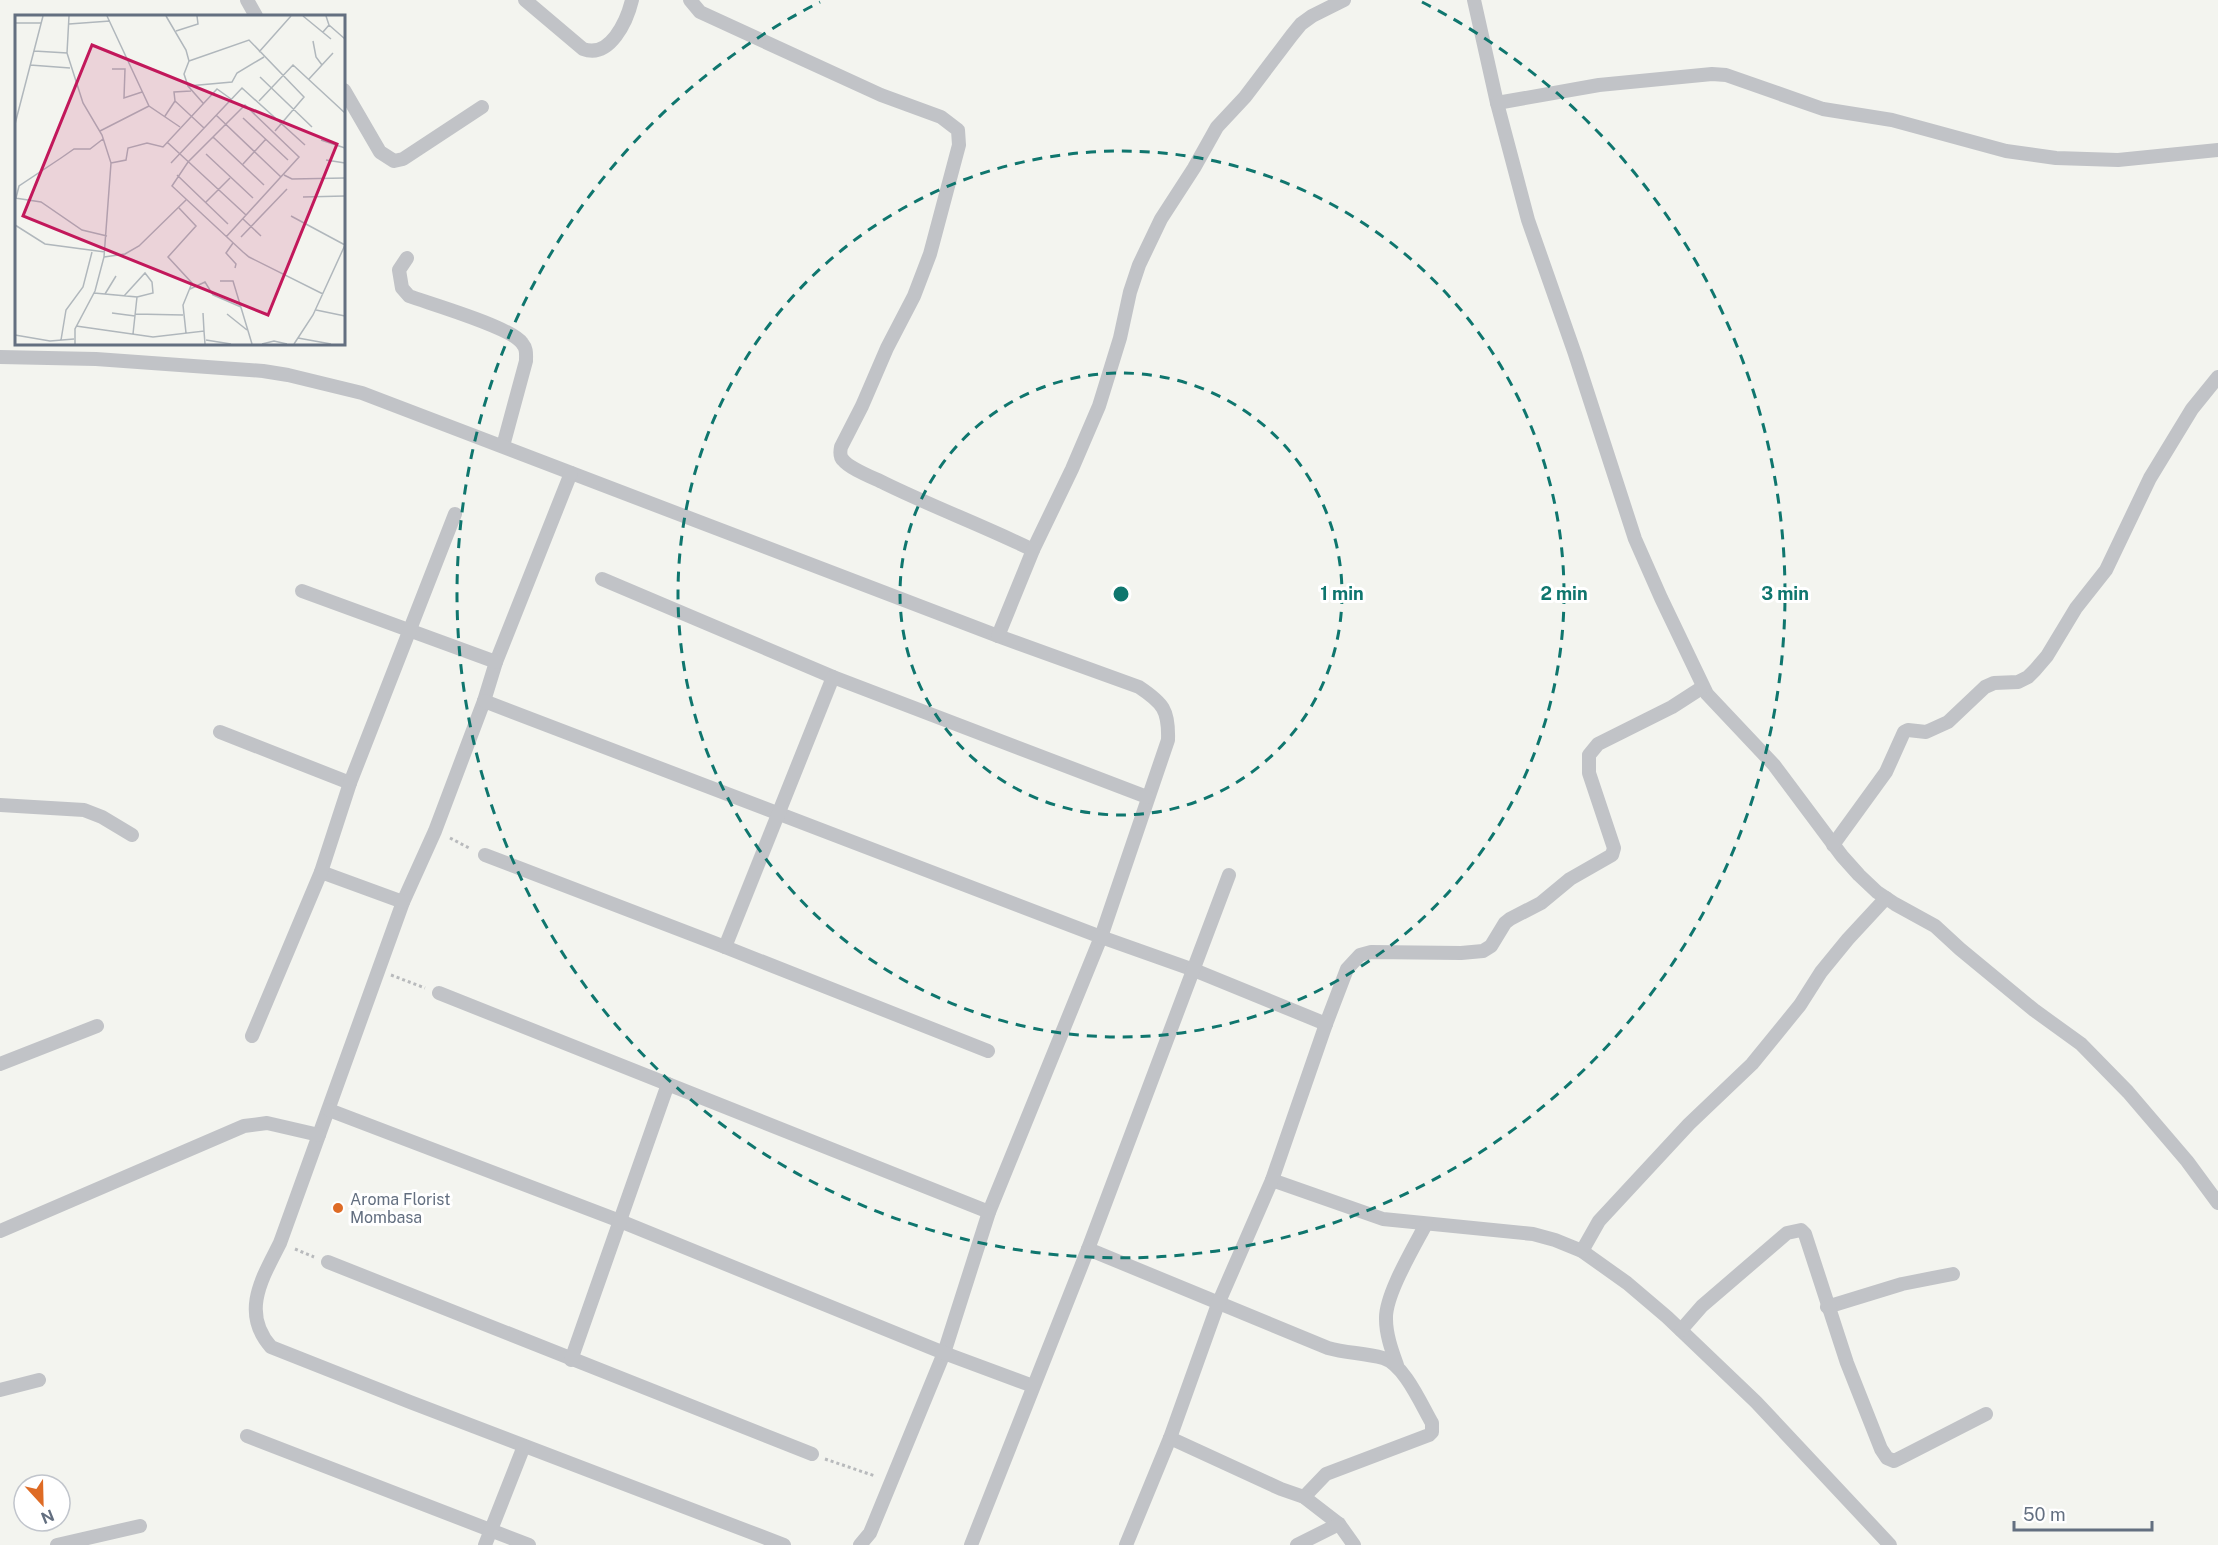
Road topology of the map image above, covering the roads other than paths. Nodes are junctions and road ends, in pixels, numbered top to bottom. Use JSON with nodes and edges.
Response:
{"nodes":[{"id":1,"x":247,"y":0,"type":"edge"},
{"id":2,"x":525,"y":0,"type":"edge"},
{"id":3,"x":632,"y":0,"type":"edge"},
{"id":4,"x":690,"y":0,"type":"edge"},
{"id":5,"x":1344,"y":0,"type":"edge"},
{"id":6,"x":1474,"y":0,"type":"edge"},
{"id":7,"x":254,"y":15,"type":"edge"},
{"id":8,"x":345,"y":92,"type":"edge"},
{"id":9,"x":1497,"y":104,"type":"junction"},
{"id":10,"x":482,"y":107,"type":"dead end"},
{"id":11,"x":2218,"y":150,"type":"edge"},
{"id":12,"x":407,"y":258,"type":"dead end"},
{"id":13,"x":0,"y":357,"type":"edge"},
{"id":14,"x":2218,"y":376,"type":"edge"},
{"id":15,"x":503,"y":446,"type":"junction"},
{"id":16,"x":571,"y":472,"type":"junction"},
{"id":17,"x":454,"y":514,"type":"dead end"},
{"id":18,"x":1033,"y":550,"type":"junction"},
{"id":19,"x":602,"y":579,"type":"dead end"},
{"id":20,"x":302,"y":591,"type":"dead end"},
{"id":21,"x":408,"y":630,"type":"junction"},
{"id":22,"x":998,"y":636,"type":"junction"},
{"id":23,"x":496,"y":663,"type":"junction"},
{"id":24,"x":833,"y":677,"type":"junction"},
{"id":25,"x":1703,"y":687,"type":"junction"},
{"id":26,"x":484,"y":701,"type":"junction"},
{"id":27,"x":220,"y":732,"type":"dead end"},
{"id":28,"x":350,"y":783,"type":"junction"},
{"id":29,"x":1147,"y":797,"type":"junction"},
{"id":30,"x":0,"y":806,"type":"edge"},
{"id":31,"x":777,"y":813,"type":"junction"},
{"id":32,"x":132,"y":835,"type":"dead end"},
{"id":33,"x":1833,"y":845,"type":"junction"},
{"id":34,"x":485,"y":855,"type":"road end"},
{"id":35,"x":321,"y":872,"type":"junction"},
{"id":36,"x":1229,"y":875,"type":"dead end"},
{"id":37,"x":1886,"y":898,"type":"junction"},
{"id":38,"x":403,"y":902,"type":"junction"},
{"id":39,"x":1101,"y":937,"type":"junction"},
{"id":40,"x":725,"y":947,"type":"junction"},
{"id":41,"x":1194,"y":970,"type":"junction"},
{"id":42,"x":439,"y":993,"type":"road end"},
{"id":43,"x":1326,"y":1024,"type":"junction"},
{"id":44,"x":98,"y":1026,"type":"dead end"},
{"id":45,"x":252,"y":1036,"type":"dead end"},
{"id":46,"x":988,"y":1051,"type":"dead end"},
{"id":47,"x":0,"y":1064,"type":"edge"},
{"id":48,"x":668,"y":1084,"type":"junction"},
{"id":49,"x":329,"y":1110,"type":"junction"},
{"id":50,"x":318,"y":1135,"type":"junction"},
{"id":51,"x":1272,"y":1180,"type":"junction"},
{"id":52,"x":2218,"y":1203,"type":"edge"},
{"id":53,"x":989,"y":1212,"type":"junction"},
{"id":54,"x":620,"y":1221,"type":"junction"},
{"id":55,"x":1425,"y":1224,"type":"junction"},
{"id":56,"x":0,"y":1231,"type":"edge"},
{"id":57,"x":1088,"y":1249,"type":"junction"},
{"id":58,"x":1582,"y":1251,"type":"junction"},
{"id":59,"x":328,"y":1262,"type":"road end"},
{"id":60,"x":1953,"y":1274,"type":"dead end"},
{"id":61,"x":1218,"y":1304,"type":"junction"},
{"id":62,"x":1827,"y":1307,"type":"junction"},
{"id":63,"x":1681,"y":1330,"type":"junction"},
{"id":64,"x":944,"y":1353,"type":"junction"},
{"id":65,"x":571,"y":1360,"type":"junction"},
{"id":66,"x":1397,"y":1365,"type":"junction"},
{"id":67,"x":39,"y":1380,"type":"dead end"},
{"id":68,"x":1033,"y":1386,"type":"junction"},
{"id":69,"x":0,"y":1390,"type":"edge"},
{"id":70,"x":1986,"y":1414,"type":"dead end"},
{"id":71,"x":247,"y":1436,"type":"dead end"},
{"id":72,"x":1170,"y":1438,"type":"junction"},
{"id":73,"x":524,"y":1446,"type":"junction"},
{"id":74,"x":812,"y":1454,"type":"road end"},
{"id":75,"x":1304,"y":1497,"type":"junction"},
{"id":76,"x":1340,"y":1524,"type":"junction"},
{"id":77,"x":140,"y":1526,"type":"dead end"},
{"id":78,"x":490,"y":1530,"type":"junction"},
{"id":79,"x":57,"y":1545,"type":"edge"},
{"id":80,"x":485,"y":1545,"type":"edge"},
{"id":81,"x":529,"y":1545,"type":"edge"},
{"id":82,"x":784,"y":1545,"type":"edge"},
{"id":83,"x":860,"y":1545,"type":"edge"},
{"id":84,"x":971,"y":1545,"type":"edge"},
{"id":85,"x":1126,"y":1545,"type":"edge"},
{"id":86,"x":1297,"y":1545,"type":"edge"},
{"id":87,"x":1354,"y":1545,"type":"edge"},
{"id":88,"x":1890,"y":1545,"type":"edge"}],
"edges":[{"from":1,"to":7,"type":"street"},
{"from":2,"to":3,"type":"street"},
{"from":4,"to":18,"type":"street"},
{"from":5,"to":18,"type":"street"},
{"from":6,"to":9,"type":"street"},
{"from":8,"to":10,"type":"street"},
{"from":9,"to":11,"type":"street"},
{"from":9,"to":25,"type":"street"},
{"from":12,"to":15,"type":"street"},
{"from":13,"to":15,"type":"street"},
{"from":14,"to":33,"type":"street"},
{"from":15,"to":16,"type":"street"},
{"from":16,"to":22,"type":"street"},
{"from":16,"to":23,"type":"street"},
{"from":17,"to":21,"type":"street"},
{"from":18,"to":22,"type":"street"},
{"from":19,"to":24,"type":"street"},
{"from":20,"to":21,"type":"street"},
{"from":21,"to":23,"type":"street"},
{"from":21,"to":28,"type":"street"},
{"from":22,"to":29,"type":"street"},
{"from":23,"to":26,"type":"street"},
{"from":24,"to":29,"type":"street"},
{"from":24,"to":31,"type":"street"},
{"from":25,"to":33,"type":"street"},
{"from":25,"to":43,"type":"street"},
{"from":26,"to":31,"type":"street"},
{"from":26,"to":38,"type":"street"},
{"from":27,"to":28,"type":"street"},
{"from":28,"to":35,"type":"street"},
{"from":29,"to":39,"type":"street"},
{"from":30,"to":32,"type":"street"},
{"from":31,"to":39,"type":"street"},
{"from":31,"to":40,"type":"street"},
{"from":33,"to":37,"type":"street"},
{"from":34,"to":40,"type":"street"},
{"from":35,"to":38,"type":"street"},
{"from":35,"to":45,"type":"street"},
{"from":36,"to":41,"type":"street"},
{"from":37,"to":52,"type":"street"},
{"from":37,"to":58,"type":"street"},
{"from":38,"to":49,"type":"street"},
{"from":39,"to":41,"type":"street"},
{"from":39,"to":53,"type":"street"},
{"from":40,"to":46,"type":"street"},
{"from":41,"to":43,"type":"street"},
{"from":41,"to":57,"type":"street"},
{"from":42,"to":48,"type":"street"},
{"from":43,"to":51,"type":"street"},
{"from":44,"to":47,"type":"street"},
{"from":48,"to":53,"type":"street"},
{"from":48,"to":54,"type":"street"},
{"from":49,"to":50,"type":"street"},
{"from":49,"to":54,"type":"street"},
{"from":50,"to":56,"type":"street"},
{"from":50,"to":73,"type":"street"},
{"from":51,"to":55,"type":"street"},
{"from":51,"to":61,"type":"street"},
{"from":53,"to":64,"type":"street"},
{"from":54,"to":64,"type":"street"},
{"from":54,"to":65,"type":"street"},
{"from":55,"to":58,"type":"street"},
{"from":55,"to":66,"type":"street"},
{"from":57,"to":61,"type":"street"},
{"from":57,"to":68,"type":"street"},
{"from":58,"to":63,"type":"street"},
{"from":59,"to":65,"type":"street"},
{"from":60,"to":62,"type":"street"},
{"from":61,"to":66,"type":"street"},
{"from":61,"to":72,"type":"street"},
{"from":62,"to":63,"type":"street"},
{"from":62,"to":70,"type":"street"},
{"from":63,"to":88,"type":"street"},
{"from":64,"to":68,"type":"street"},
{"from":64,"to":83,"type":"street"},
{"from":65,"to":74,"type":"street"},
{"from":66,"to":75,"type":"street"},
{"from":67,"to":69,"type":"street"},
{"from":68,"to":84,"type":"street"},
{"from":71,"to":78,"type":"street"},
{"from":72,"to":75,"type":"street"},
{"from":72,"to":85,"type":"street"},
{"from":73,"to":78,"type":"street"},
{"from":73,"to":82,"type":"street"},
{"from":75,"to":76,"type":"street"},
{"from":76,"to":86,"type":"street"},
{"from":76,"to":87,"type":"street"},
{"from":77,"to":79,"type":"street"},
{"from":78,"to":80,"type":"street"},
{"from":78,"to":81,"type":"street"}]}
